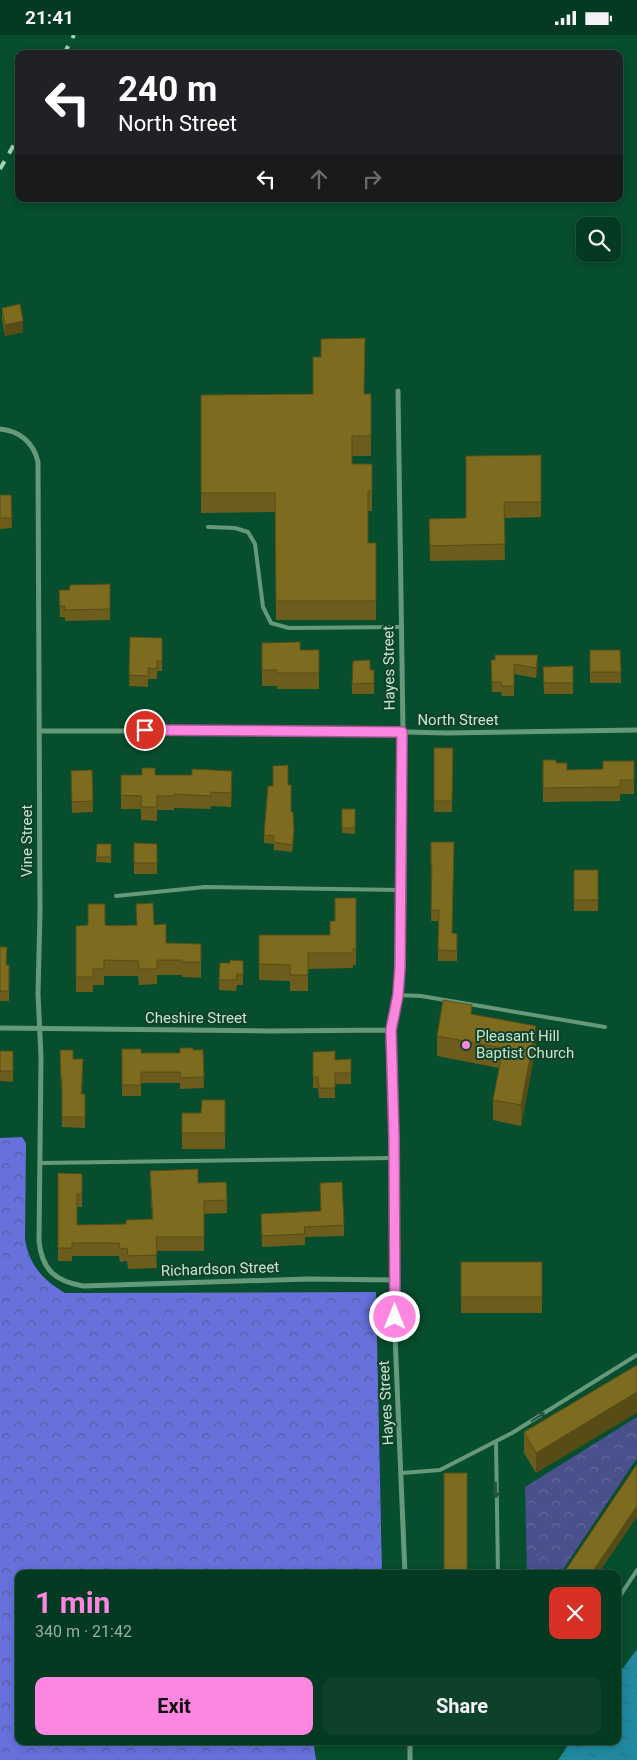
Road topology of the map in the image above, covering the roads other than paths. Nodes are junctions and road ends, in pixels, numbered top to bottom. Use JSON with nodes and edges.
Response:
{"nodes":[{"id":1,"x":398,"y":391,"type":"dead end"},
{"id":2,"x":0,"y":429,"type":"edge"},
{"id":3,"x":208,"y":527,"type":"dead end"},
{"id":4,"x":402,"y":627,"type":"junction"},
{"id":5,"x":637,"y":730,"type":"edge"},
{"id":6,"x":39,"y":731,"type":"junction"},
{"id":7,"x":402,"y":732,"type":"junction"},
{"id":8,"x":401,"y":890,"type":"junction"},
{"id":9,"x":116,"y":896,"type":"dead end"},
{"id":10,"x":398,"y":995,"type":"junction"},
{"id":11,"x":605,"y":1027,"type":"dead end"},
{"id":12,"x":0,"y":1028,"type":"edge"},
{"id":13,"x":40,"y":1029,"type":"junction"},
{"id":14,"x":391,"y":1030,"type":"junction"},
{"id":15,"x":394,"y":1158,"type":"junction"},
{"id":16,"x":40,"y":1163,"type":"junction"},
{"id":17,"x":50,"y":1271,"type":"joint"},
{"id":18,"x":395,"y":1279,"type":"junction"},
{"id":19,"x":637,"y":1355,"type":"edge"},
{"id":20,"x":496,"y":1441,"type":"junction"},
{"id":21,"x":402,"y":1473,"type":"junction"},
{"id":22,"x":405,"y":1570,"type":"edge"},
{"id":23,"x":498,"y":1570,"type":"edge"},
{"id":24,"x":637,"y":1570,"type":"edge"},
{"id":25,"x":621,"y":1594,"type":"edge"},
{"id":26,"x":410,"y":1745,"type":"edge"},
{"id":27,"x":410,"y":1760,"type":"edge"}],
"edges":[{"from":1,"to":4,"type":"street","name":"Hayes Street"},
{"from":2,"to":6,"type":"street","name":"Vine Street"},
{"from":3,"to":4,"type":"lane"},
{"from":4,"to":7,"type":"street","name":"Hayes Street"},
{"from":5,"to":7,"type":"street","name":"North Street"},
{"from":6,"to":7,"type":"street","name":"North Street"},
{"from":6,"to":13,"type":"street","name":"Vine Street"},
{"from":7,"to":8,"type":"street","name":"Hayes Street"},
{"from":8,"to":9,"type":"lane"},
{"from":8,"to":10,"type":"street","name":"Hayes Street"},
{"from":10,"to":11,"type":"lane"},
{"from":10,"to":14,"type":"street","name":"Hayes Street"},
{"from":12,"to":13,"type":"street","name":"Cheshire Street"},
{"from":13,"to":14,"type":"street","name":"Cheshire Street"},
{"from":13,"to":16,"type":"street","name":"Vine Street"},
{"from":14,"to":15,"type":"street","name":"Hayes Street"},
{"from":15,"to":16,"type":"lane"},
{"from":15,"to":18,"type":"street","name":"Hayes Street"},
{"from":16,"to":17,"type":"street","name":"Vine Street"},
{"from":17,"to":18,"type":"street","name":"Richardson Street"},
{"from":18,"to":21,"type":"street","name":"Hayes Street"},
{"from":20,"to":19,"type":"lane","one_way":true},
{"from":20,"to":21,"type":"lane"},
{"from":20,"to":23,"type":"lane","one_way":true},
{"from":21,"to":22,"type":"street","name":"Hayes Street"},
{"from":24,"to":25,"type":"lane"},
{"from":26,"to":27,"type":"street"}]}
